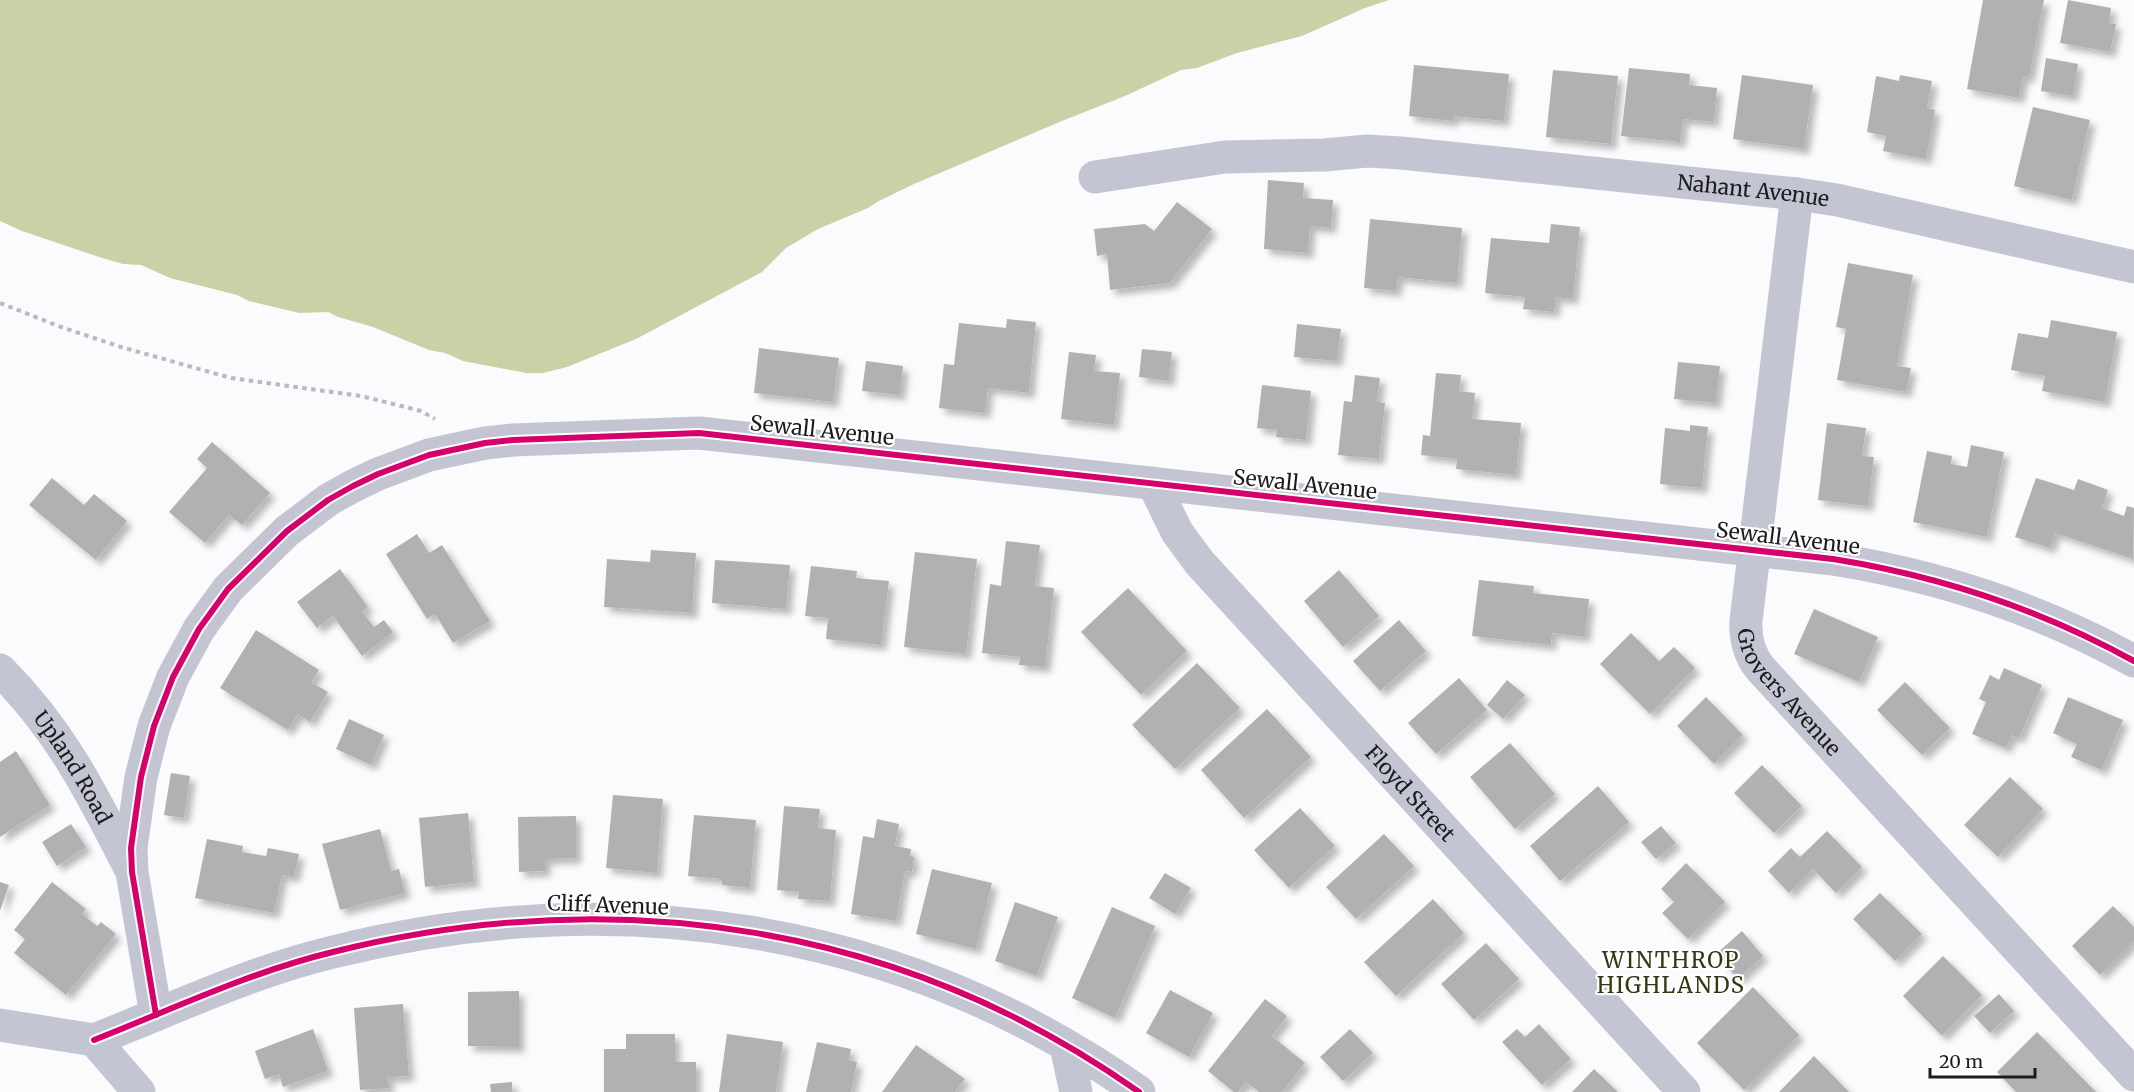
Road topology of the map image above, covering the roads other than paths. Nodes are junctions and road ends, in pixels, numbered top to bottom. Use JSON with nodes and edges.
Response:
{"nodes":[{"id":1,"x":1095,"y":177,"type":"dead end"},
{"id":2,"x":1797,"y":194,"type":"junction"},
{"id":3,"x":2134,"y":267,"type":"edge"},
{"id":4,"x":1153,"y":483,"type":"junction"},
{"id":5,"x":1755,"y":550,"type":"junction"},
{"id":6,"x":2134,"y":660,"type":"edge"},
{"id":7,"x":0,"y":670,"type":"edge"},
{"id":8,"x":132,"y":872,"type":"junction"},
{"id":9,"x":156,"y":1015,"type":"junction"},
{"id":10,"x":0,"y":1025,"type":"edge"},
{"id":11,"x":94,"y":1040,"type":"junction"},
{"id":12,"x":1066,"y":1046,"type":"junction"},
{"id":13,"x":2134,"y":1075,"type":"edge"},
{"id":14,"x":139,"y":1092,"type":"edge"},
{"id":15,"x":1076,"y":1092,"type":"edge"},
{"id":16,"x":1139,"y":1092,"type":"edge"},
{"id":17,"x":1684,"y":1092,"type":"edge"}],
"edges":[{"from":1,"to":2,"type":"street","name":"Nahant Avenue"},
{"from":2,"to":3,"type":"street","name":"Nahant Avenue"},
{"from":2,"to":5,"type":"street","name":"Grovers Avenue"},
{"from":4,"to":5,"type":"street","name":"Sewall Avenue"},
{"from":4,"to":8,"type":"street","name":"Sewall Avenue"},
{"from":4,"to":17,"type":"street","name":"Floyd Street"},
{"from":5,"to":6,"type":"street","name":"Sewall Avenue"},
{"from":5,"to":13,"type":"street","name":"Grovers Avenue"},
{"from":7,"to":8,"type":"street","name":"Upland Road"},
{"from":8,"to":9,"type":"street"},
{"from":9,"to":11,"type":"street","name":"Cliff Avenue"},
{"from":9,"to":12,"type":"street","name":"Cliff Avenue"},
{"from":10,"to":11,"type":"street"},
{"from":11,"to":14,"type":"street"},
{"from":12,"to":15,"type":"street"},
{"from":12,"to":16,"type":"street","name":"Cliff Avenue"}]}
